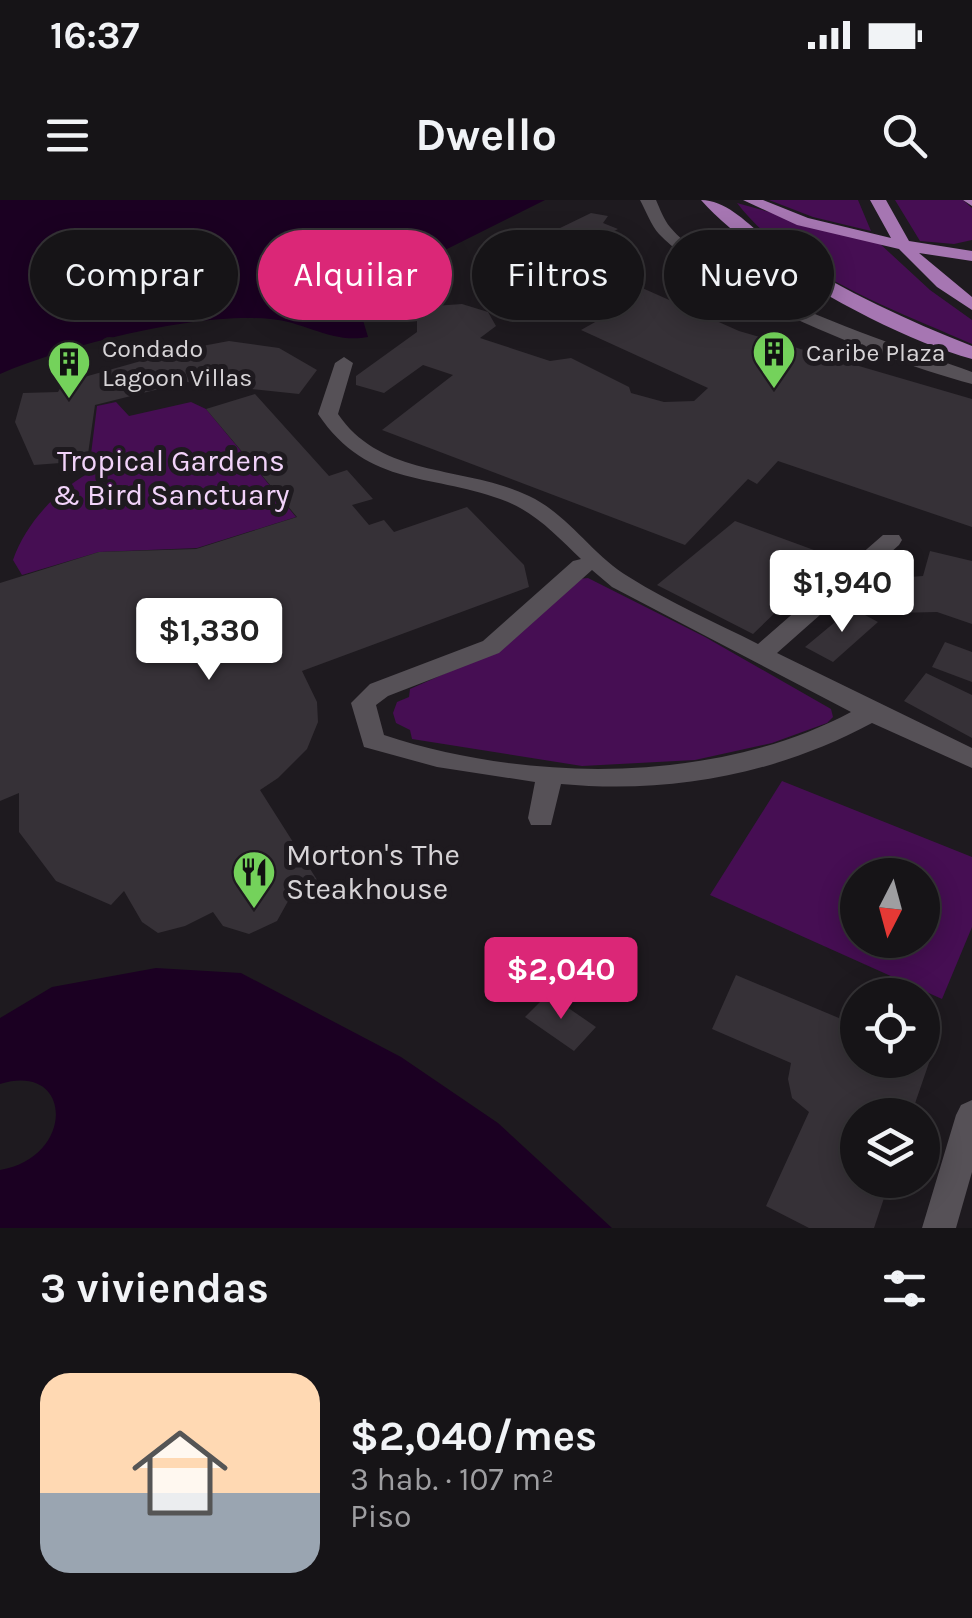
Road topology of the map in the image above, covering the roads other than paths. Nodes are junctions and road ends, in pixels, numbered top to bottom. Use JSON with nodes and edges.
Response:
{"nodes":[{"id":1,"x":648,"y":200,"type":"edge"},
{"id":2,"x":709,"y":200,"type":"edge"},
{"id":3,"x":751,"y":200,"type":"edge"},
{"id":4,"x":879,"y":201,"type":"edge"},
{"id":5,"x":972,"y":248,"type":"edge"},
{"id":6,"x":953,"y":253,"type":"junction"},
{"id":7,"x":972,"y":256,"type":"edge"},
{"id":8,"x":972,"y":306,"type":"edge"},
{"id":9,"x":972,"y":353,"type":"edge"},
{"id":10,"x":344,"y":363,"type":"dead end"},
{"id":11,"x":972,"y":378,"type":"edge"},
{"id":12,"x":891,"y":540,"type":"dead end"},
{"id":13,"x":594,"y":563,"type":"junction"},
{"id":14,"x":762,"y":653,"type":"junction"},
{"id":15,"x":871,"y":712,"type":"junction"},
{"id":16,"x":972,"y":759,"type":"edge"},
{"id":17,"x":548,"y":777,"type":"junction"},
{"id":18,"x":541,"y":818,"type":"dead end"},
{"id":19,"x":972,"y":1115,"type":"edge"},
{"id":20,"x":939,"y":1228,"type":"edge"}],
"edges":[{"from":1,"to":11,"type":"street"},
{"from":2,"to":9,"type":"main road"},
{"from":3,"to":6,"type":"main road"},
{"from":4,"to":8,"type":"main road"},
{"from":5,"to":6,"type":"main road"},
{"from":6,"to":7,"type":"main road"},
{"from":10,"to":13,"type":"street"},
{"from":12,"to":14,"type":"street"},
{"from":13,"to":14,"type":"street"},
{"from":13,"to":17,"type":"street"},
{"from":14,"to":15,"type":"street"},
{"from":15,"to":16,"type":"street"},
{"from":15,"to":17,"type":"street"},
{"from":17,"to":18,"type":"street"},
{"from":19,"to":20,"type":"street"}]}
